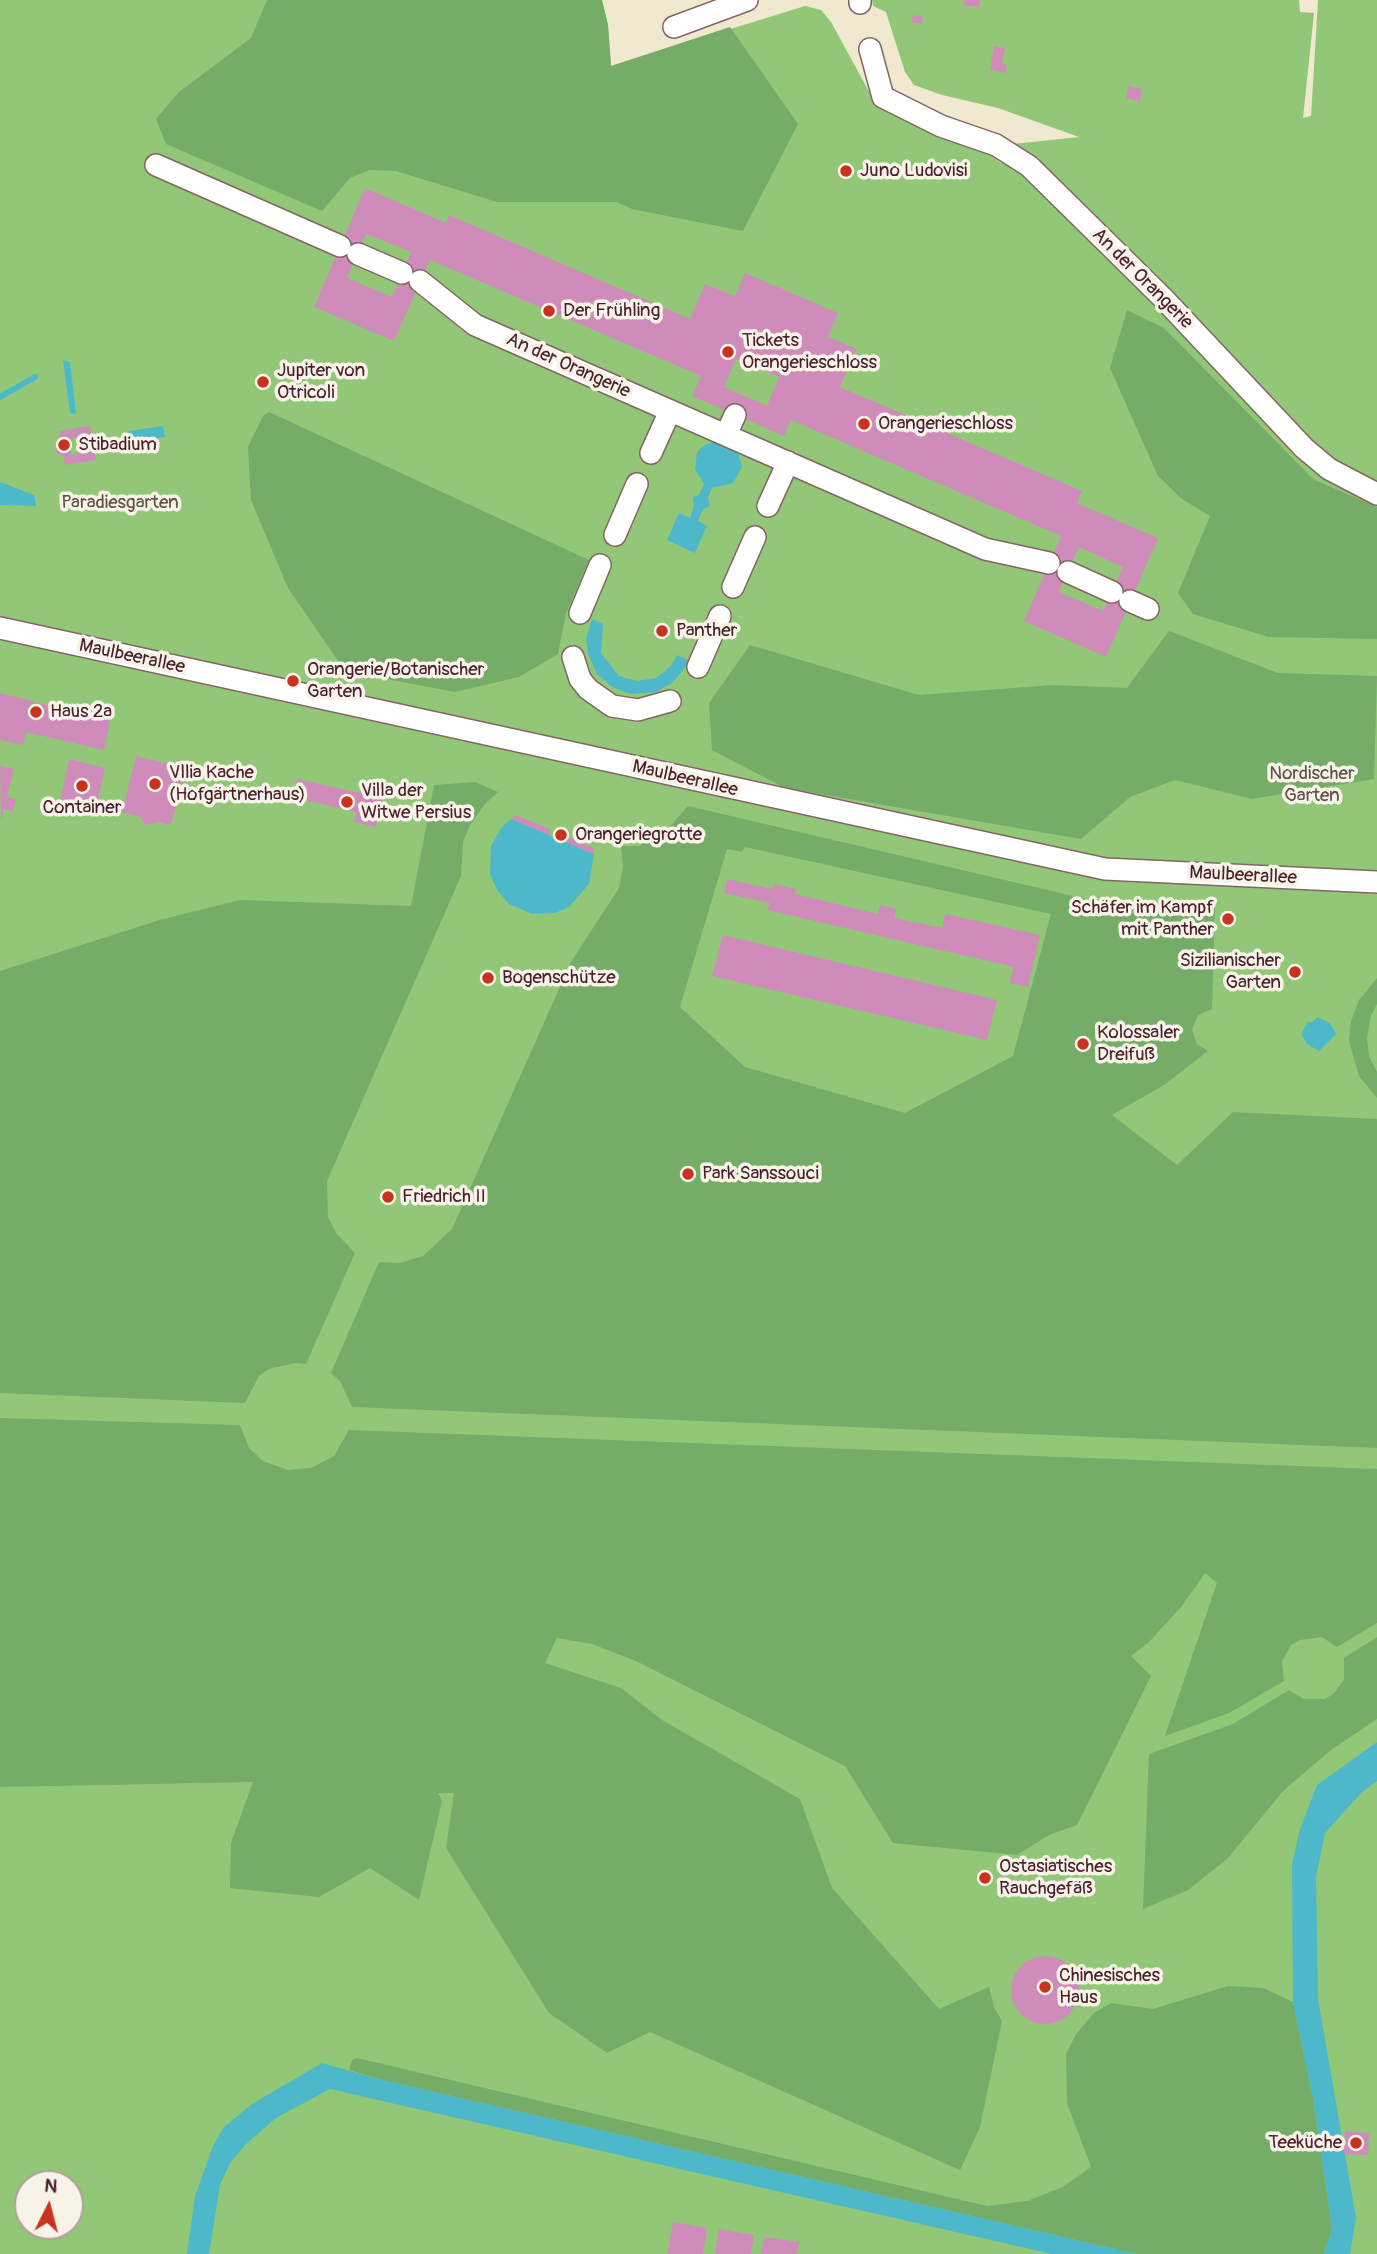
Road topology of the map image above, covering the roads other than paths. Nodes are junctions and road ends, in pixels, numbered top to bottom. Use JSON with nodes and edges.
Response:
{"nodes":[{"id":1,"x":747,"y":0,"type":"edge"},
{"id":2,"x":674,"y":27,"type":"dead end"},
{"id":3,"x":870,"y":49,"type":"dead end"},
{"id":4,"x":156,"y":165,"type":"dead end"},
{"id":5,"x":670,"y":411,"type":"junction"},
{"id":6,"x":735,"y":415,"type":"dead end"},
{"id":7,"x":726,"y":435,"type":"junction"},
{"id":8,"x":651,"y":453,"type":"dead end"},
{"id":9,"x":788,"y":462,"type":"junction"},
{"id":10,"x":637,"y":485,"type":"dead end"},
{"id":11,"x":1377,"y":495,"type":"edge"},
{"id":12,"x":768,"y":506,"type":"dead end"},
{"id":13,"x":615,"y":534,"type":"dead end"},
{"id":14,"x":755,"y":537,"type":"dead end"},
{"id":15,"x":600,"y":565,"type":"dead end"},
{"id":16,"x":733,"y":587,"type":"dead end"},
{"id":17,"x":1130,"y":600,"type":"dead end"},
{"id":18,"x":580,"y":613,"type":"dead end"},
{"id":19,"x":720,"y":616,"type":"dead end"},
{"id":20,"x":0,"y":628,"type":"edge"},
{"id":21,"x":698,"y":667,"type":"dead end"},
{"id":22,"x":571,"y":668,"type":"dead end"},
{"id":23,"x":666,"y":709,"type":"dead end"},
{"id":24,"x":1377,"y":882,"type":"edge"}],
"edges":[{"from":1,"to":2,"type":"street"},
{"from":3,"to":11,"type":"street","name":"An der Orangerie"},
{"from":4,"to":5,"type":"street","name":"An der Orangerie"},
{"from":5,"to":7,"type":"street","name":"An der Orangerie"},
{"from":5,"to":8,"type":"street"},
{"from":6,"to":7,"type":"street"},
{"from":7,"to":9,"type":"street","name":"An der Orangerie"},
{"from":9,"to":12,"type":"street"},
{"from":9,"to":17,"type":"street","name":"An der Orangerie"},
{"from":10,"to":13,"type":"street"},
{"from":14,"to":16,"type":"street"},
{"from":15,"to":18,"type":"street"},
{"from":19,"to":21,"type":"street"},
{"from":20,"to":24,"type":"street","name":"Maulbeerallee"},
{"from":22,"to":23,"type":"street"}]}
